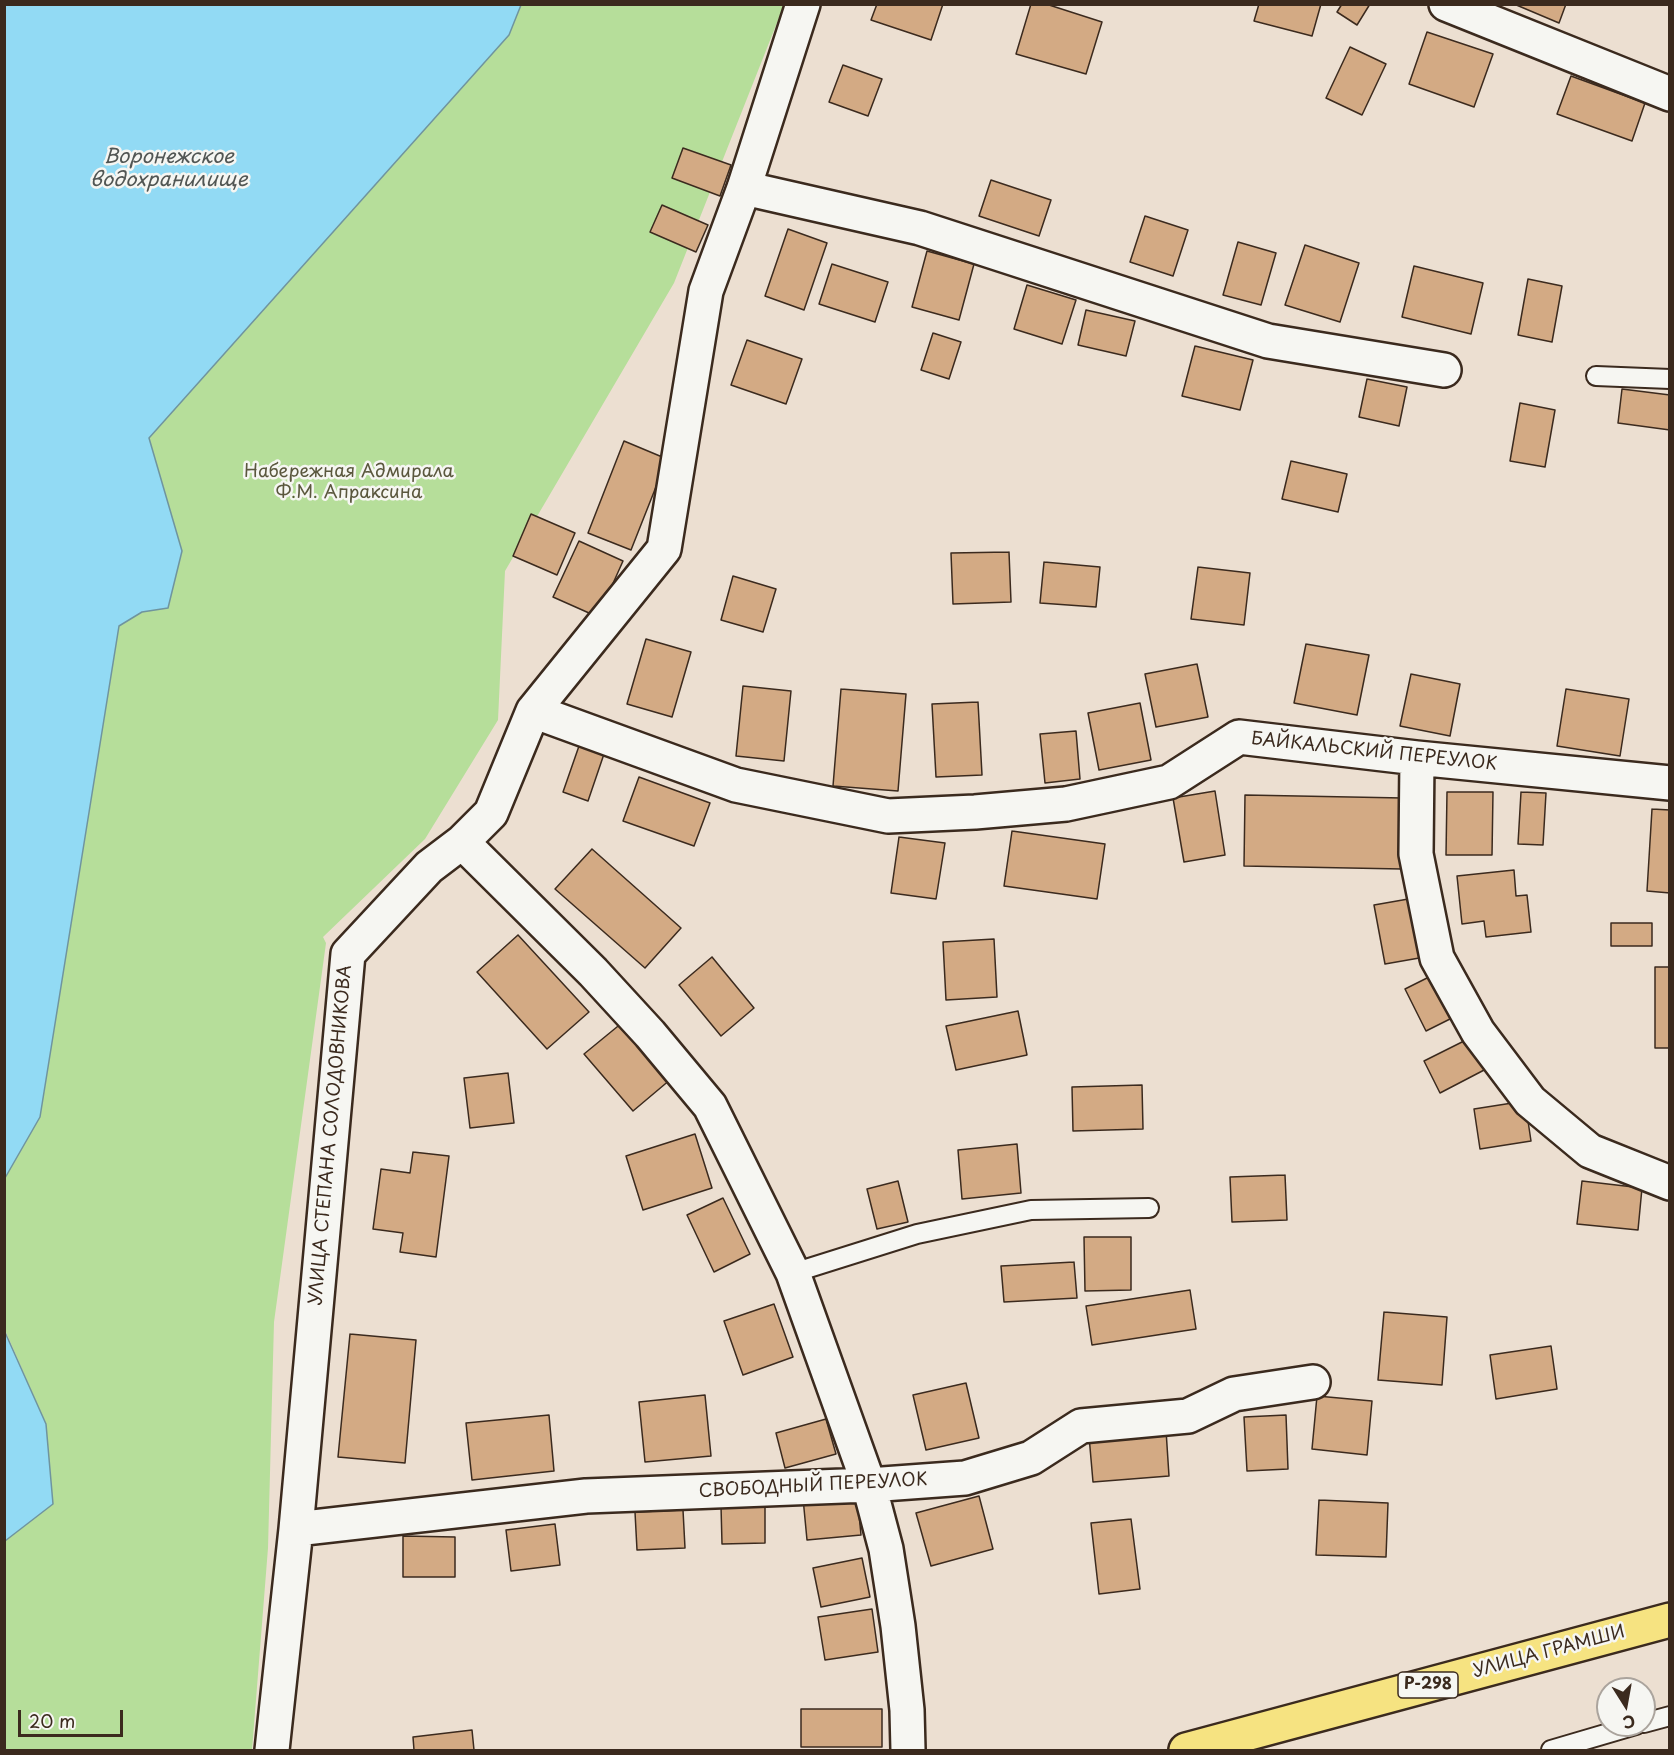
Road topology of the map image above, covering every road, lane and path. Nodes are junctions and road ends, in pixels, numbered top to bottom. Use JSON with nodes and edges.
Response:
{"nodes":[{"id":1,"x":803,"y":4,"type":"edge"},
{"id":2,"x":1446,"y":4,"type":"edge"},
{"id":3,"x":1670,"y":94,"type":"edge"},
{"id":4,"x":744,"y":188,"type":"junction"},
{"id":5,"x":1444,"y":370,"type":"dead end"},
{"id":6,"x":1596,"y":376,"type":"dead end"},
{"id":7,"x":1670,"y":379,"type":"edge"},
{"id":8,"x":533,"y":711,"type":"junction"},
{"id":9,"x":1417,"y":758,"type":"junction"},
{"id":10,"x":1670,"y":783,"type":"edge"},
{"id":11,"x":462,"y":842,"type":"junction"},
{"id":12,"x":1670,"y":1183,"type":"edge"},
{"id":13,"x":1149,"y":1208,"type":"dead end"},
{"id":14,"x":793,"y":1273,"type":"junction"},
{"id":15,"x":1313,"y":1382,"type":"dead end"},
{"id":16,"x":869,"y":1485,"type":"junction"},
{"id":17,"x":296,"y":1529,"type":"junction"},
{"id":18,"x":1670,"y":1620,"type":"edge"},
{"id":19,"x":1596,"y":1737,"type":"edge"},
{"id":20,"x":272,"y":1750,"type":"edge"},
{"id":21,"x":908,"y":1750,"type":"edge"},
{"id":22,"x":1186,"y":1750,"type":"edge"},
{"id":23,"x":1551,"y":1750,"type":"edge"}],
"edges":[{"from":1,"to":4,"type":"street","name":"УЛИЦА СТЕПАНА СОЛОДОВНИКОВА"},
{"from":2,"to":3,"type":"street"},
{"from":4,"to":5,"type":"street"},
{"from":4,"to":8,"type":"street","name":"УЛИЦА СТЕПАНА СОЛОДОВНИКОВА"},
{"from":6,"to":7,"type":"lane"},
{"from":8,"to":9,"type":"street","name":"БАЙКАЛЬСКИЙ ПЕРЕУЛОК"},
{"from":8,"to":11,"type":"street","name":"УЛИЦА СТЕПАНА СОЛОДОВНИКОВА"},
{"from":9,"to":10,"type":"street","name":"БАЙКАЛЬСКИЙ ПЕРЕУЛОК"},
{"from":9,"to":12,"type":"street"},
{"from":11,"to":14,"type":"street"},
{"from":11,"to":17,"type":"street","name":"УЛИЦА СТЕПАНА СОЛОДОВНИКОВА"},
{"from":13,"to":14,"type":"lane"},
{"from":14,"to":16,"type":"street"},
{"from":15,"to":16,"type":"street","name":"СВОБОДНЫЙ ПЕРЕУЛОК"},
{"from":16,"to":17,"type":"street","name":"СВОБОДНЫЙ ПЕРЕУЛОК"},
{"from":16,"to":21,"type":"street"},
{"from":17,"to":20,"type":"street","name":"УЛИЦА СТЕПАНА СОЛОДОВНИКОВА"},
{"from":18,"to":22,"type":"highway","name":"УЛИЦА ГРАМШИ","number":"Р-298"},
{"from":19,"to":23,"type":"lane"}]}
